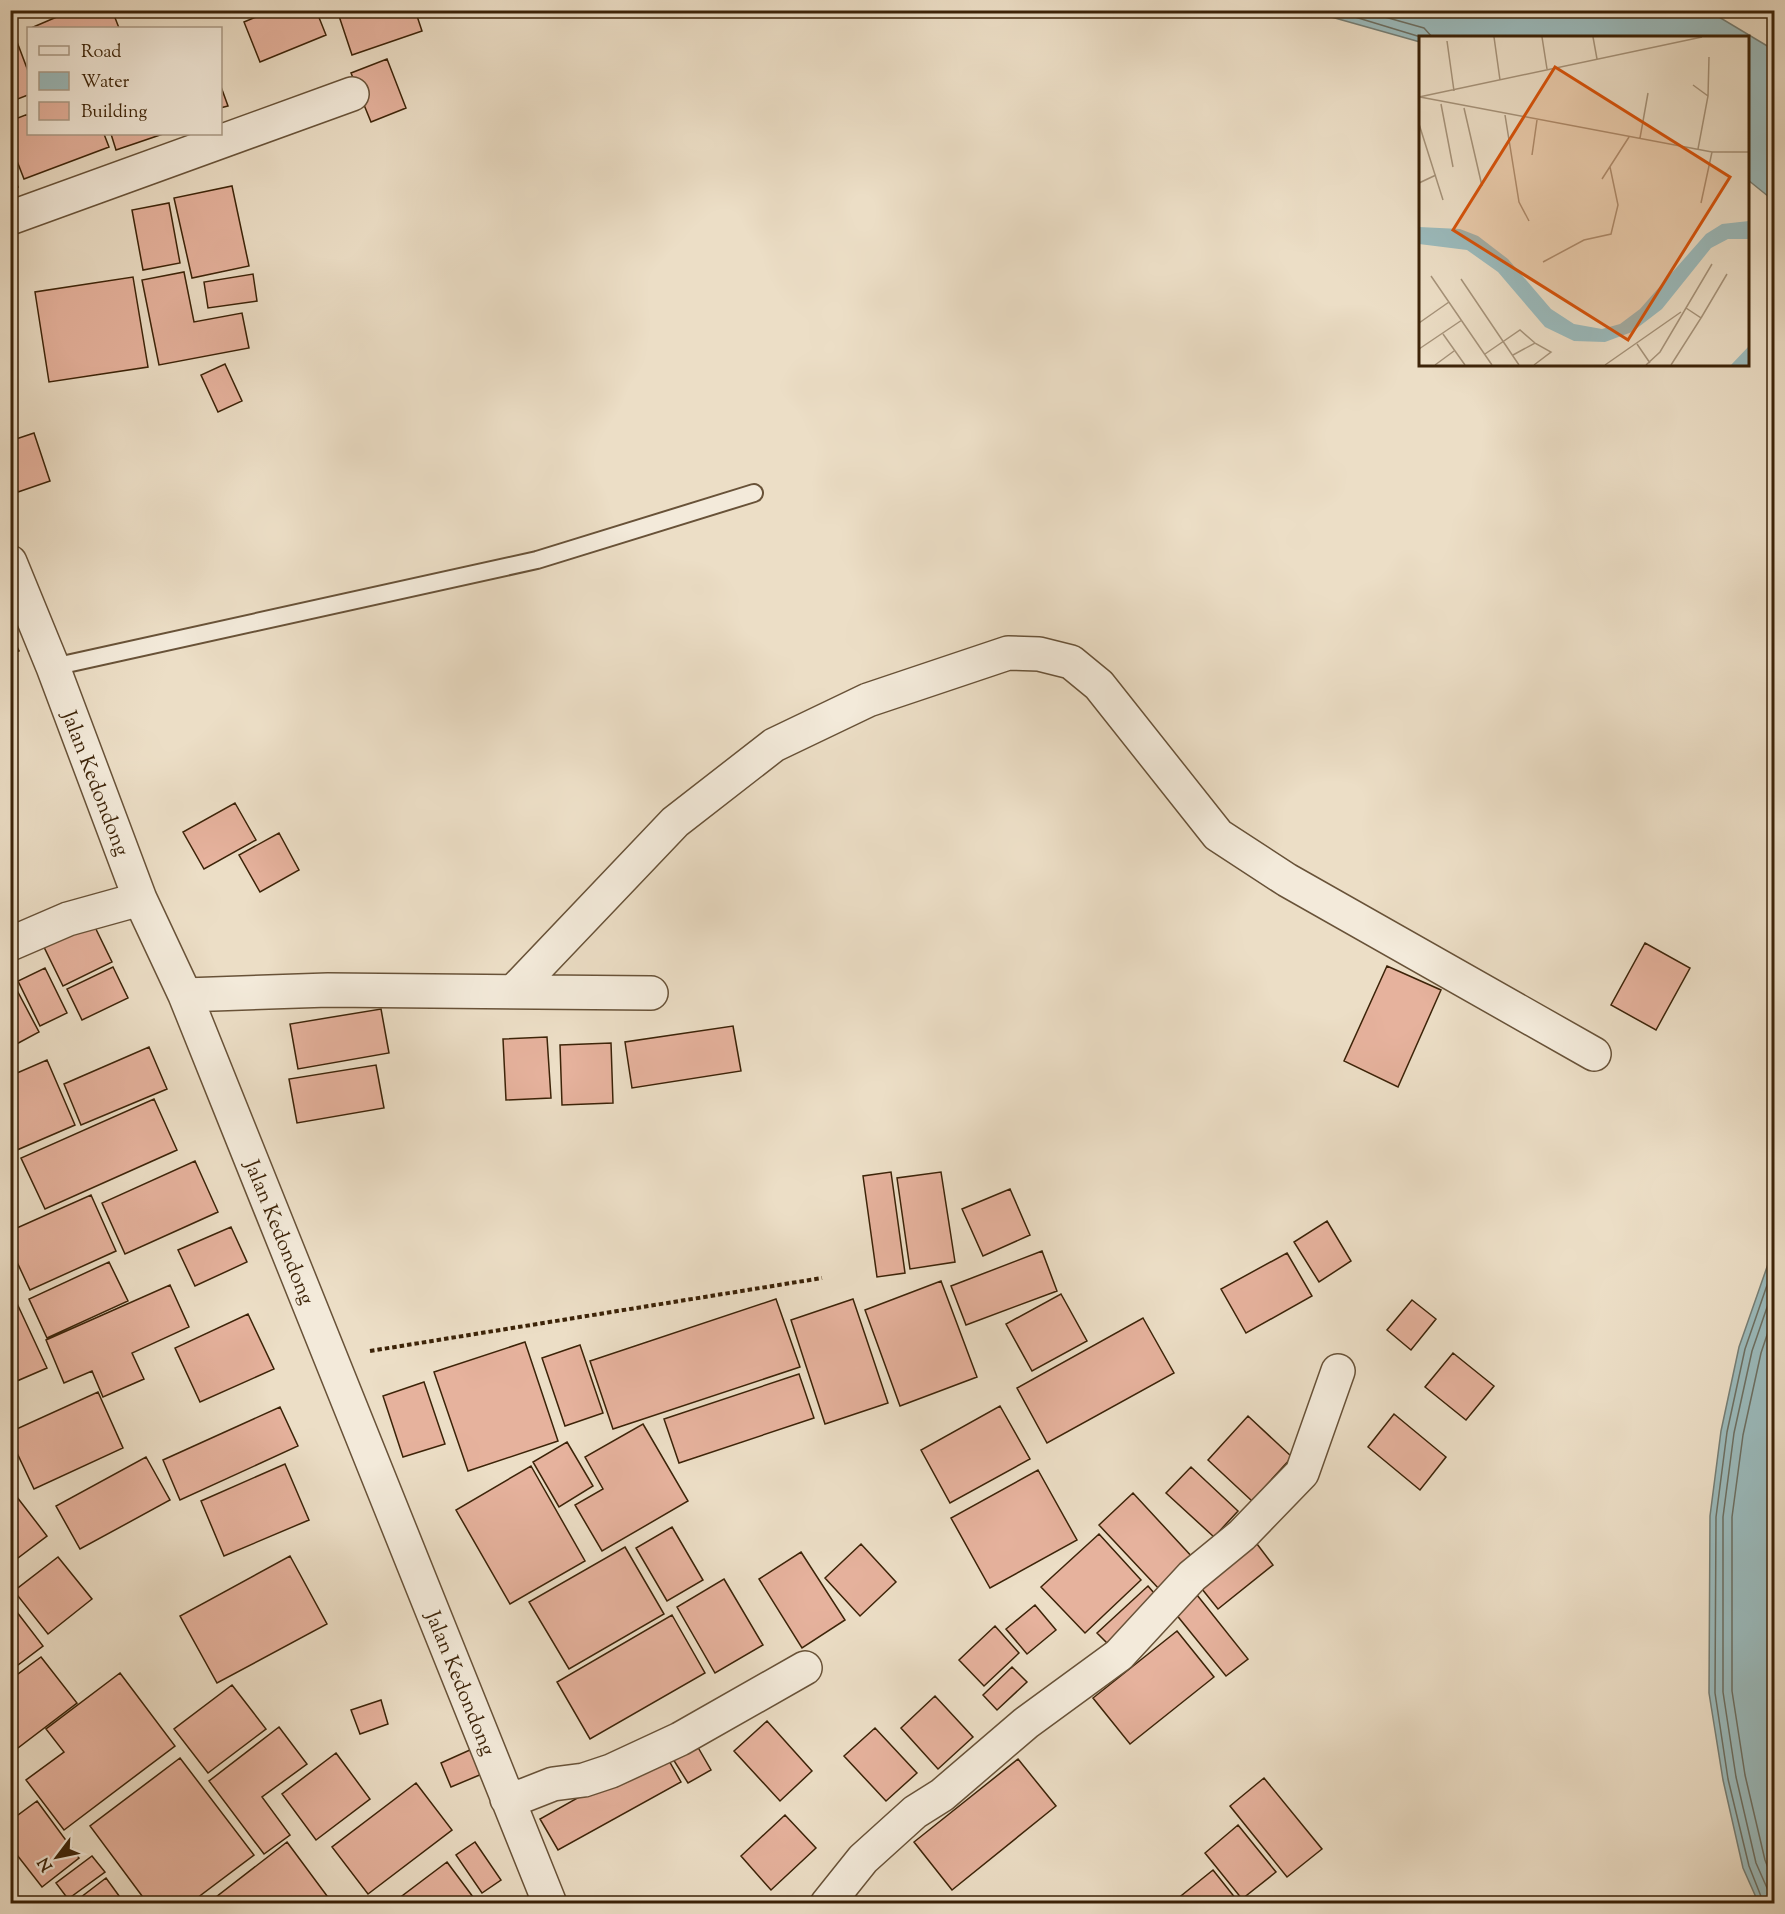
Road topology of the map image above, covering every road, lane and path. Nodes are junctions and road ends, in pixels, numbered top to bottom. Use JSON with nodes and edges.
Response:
{"nodes":[{"id":1,"x":352,"y":94,"type":"dead end"},
{"id":2,"x":10,"y":218,"type":"edge"},
{"id":3,"x":754,"y":493,"type":"dead end"},
{"id":4,"x":10,"y":562,"type":"edge"},
{"id":5,"x":53,"y":668,"type":"junction"},
{"id":6,"x":140,"y":899,"type":"junction"},
{"id":7,"x":10,"y":944,"type":"edge"},
{"id":8,"x":514,"y":991,"type":"junction"},
{"id":9,"x":651,"y":993,"type":"dead end"},
{"id":10,"x":185,"y":995,"type":"junction"},
{"id":11,"x":1594,"y":1054,"type":"dead end"},
{"id":12,"x":822,"y":1278,"type":"dead end"},
{"id":13,"x":330,"y":1357,"type":"junction"},
{"id":14,"x":1338,"y":1371,"type":"dead end"},
{"id":15,"x":805,"y":1668,"type":"dead end"},
{"id":16,"x":507,"y":1799,"type":"junction"},
{"id":17,"x":549,"y":1904,"type":"edge"},
{"id":18,"x":827,"y":1904,"type":"edge"}],
"edges":[{"from":1,"to":2,"type":"street"},
{"from":3,"to":5,"type":"lane"},
{"from":4,"to":5,"type":"street","name":"Jalan Kedondong"},
{"from":5,"to":6,"type":"street","name":"Jalan Kedondong"},
{"from":6,"to":7,"type":"street"},
{"from":6,"to":10,"type":"street","name":"Jalan Kedondong"},
{"from":8,"to":9,"type":"street"},
{"from":8,"to":10,"type":"street"},
{"from":8,"to":11,"type":"street"},
{"from":10,"to":13,"type":"street","name":"Jalan Kedondong"},
{"from":12,"to":13,"type":"path"},
{"from":13,"to":16,"type":"street","name":"Jalan Kedondong"},
{"from":14,"to":18,"type":"street"},
{"from":15,"to":16,"type":"street"},
{"from":16,"to":17,"type":"street","name":"Jalan Kedondong"}]}
